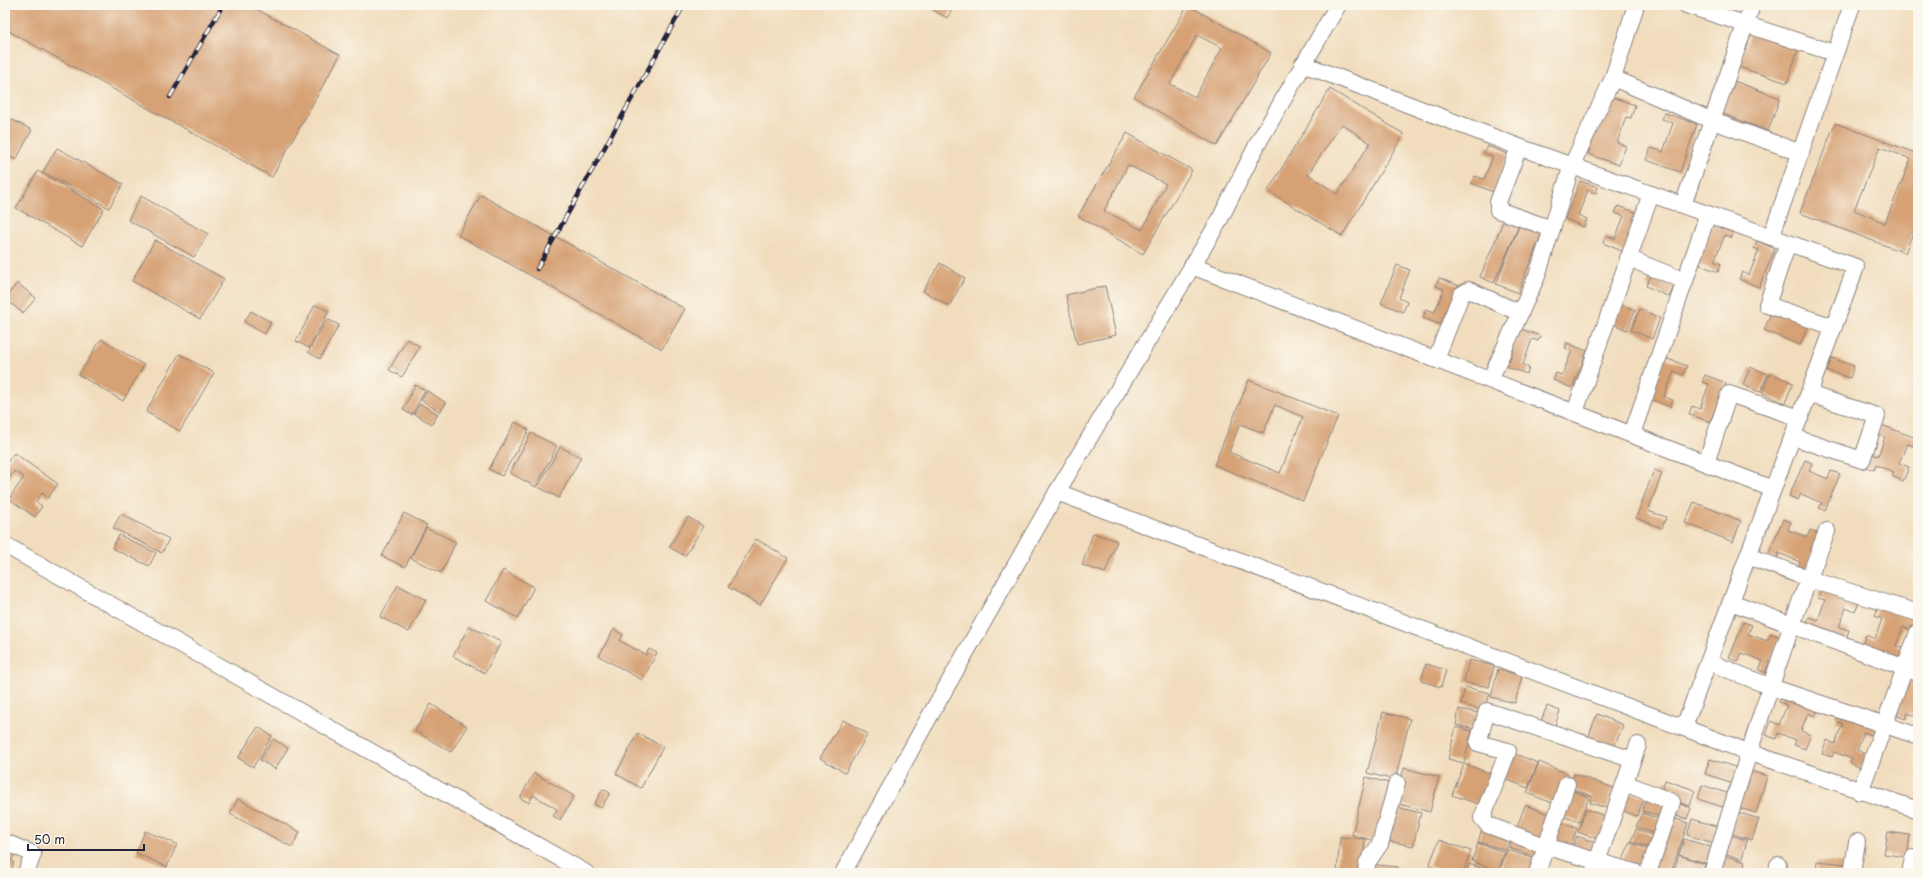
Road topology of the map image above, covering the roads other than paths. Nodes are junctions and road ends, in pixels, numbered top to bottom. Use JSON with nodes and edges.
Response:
{"nodes":[{"id":1,"x":1338,"y":5,"type":"edge"},
{"id":2,"x":1636,"y":5,"type":"edge"},
{"id":3,"x":1686,"y":5,"type":"edge"},
{"id":4,"x":1752,"y":5,"type":"edge"},
{"id":5,"x":1852,"y":5,"type":"edge"},
{"id":6,"x":1746,"y":24,"type":"junction"},
{"id":7,"x":1834,"y":54,"type":"junction"},
{"id":8,"x":1303,"y":64,"type":"junction"},
{"id":9,"x":1613,"y":78,"type":"junction"},
{"id":10,"x":1713,"y":121,"type":"junction"},
{"id":11,"x":1519,"y":147,"type":"junction"},
{"id":12,"x":1801,"y":153,"type":"junction"},
{"id":13,"x":1572,"y":166,"type":"junction"},
{"id":14,"x":1651,"y":194,"type":"junction"},
{"id":15,"x":1683,"y":205,"type":"junction"},
{"id":16,"x":1708,"y":214,"type":"junction"},
{"id":17,"x":1552,"y":230,"type":"junction"},
{"id":18,"x":1771,"y":237,"type":"junction"},
{"id":19,"x":1788,"y":243,"type":"junction"},
{"id":20,"x":1628,"y":258,"type":"junction"},
{"id":21,"x":1192,"y":266,"type":"junction"},
{"id":22,"x":1685,"y":281,"type":"junction"},
{"id":23,"x":1520,"y":313,"type":"junction"},
{"id":24,"x":1834,"y":327,"type":"junction"},
{"id":25,"x":1436,"y":359,"type":"junction"},
{"id":26,"x":1490,"y":380,"type":"junction"},
{"id":27,"x":1809,"y":394,"type":"junction"},
{"id":28,"x":1575,"y":412,"type":"junction"},
{"id":29,"x":1800,"y":418,"type":"junction"},
{"id":30,"x":1632,"y":434,"type":"junction"},
{"id":31,"x":1793,"y":437,"type":"junction"},
{"id":32,"x":1706,"y":463,"type":"junction"},
{"id":33,"x":1773,"y":489,"type":"junction"},
{"id":34,"x":1058,"y":492,"type":"junction"},
{"id":35,"x":1828,"y":531,"type":"dead end"},
{"id":36,"x":5,"y":545,"type":"edge"},
{"id":37,"x":1748,"y":556,"type":"junction"},
{"id":38,"x":1809,"y":579,"type":"junction"},
{"id":39,"x":1731,"y":602,"type":"junction"},
{"id":40,"x":1918,"y":613,"type":"edge"},
{"id":41,"x":1792,"y":626,"type":"junction"},
{"id":42,"x":1918,"y":632,"type":"edge"},
{"id":43,"x":1709,"y":662,"type":"junction"},
{"id":44,"x":1911,"y":671,"type":"edge"},
{"id":45,"x":1771,"y":687,"type":"junction"},
{"id":46,"x":1885,"y":724,"type":"junction"},
{"id":47,"x":1684,"y":727,"type":"junction"},
{"id":48,"x":1918,"y":736,"type":"edge"},
{"id":49,"x":1748,"y":752,"type":"junction"},
{"id":50,"x":1625,"y":782,"type":"junction"},
{"id":51,"x":1397,"y":783,"type":"dead end"},
{"id":52,"x":1567,"y":784,"type":"dead end"},
{"id":53,"x":1860,"y":792,"type":"junction"},
{"id":54,"x":1918,"y":810,"type":"edge"},
{"id":55,"x":5,"y":842,"type":"edge"},
{"id":56,"x":1857,"y":842,"type":"dead end"},
{"id":57,"x":1545,"y":846,"type":"junction"},
{"id":58,"x":1595,"y":867,"type":"edge"},
{"id":59,"x":26,"y":873,"type":"edge"},
{"id":60,"x":586,"y":873,"type":"edge"},
{"id":61,"x":843,"y":873,"type":"edge"},
{"id":62,"x":1366,"y":873,"type":"edge"},
{"id":63,"x":1537,"y":873,"type":"edge"},
{"id":64,"x":1637,"y":873,"type":"edge"},
{"id":65,"x":1648,"y":873,"type":"edge"},
{"id":66,"x":1712,"y":873,"type":"edge"},
{"id":67,"x":1852,"y":873,"type":"edge"}],
"edges":[{"from":1,"to":8,"type":"street"},
{"from":2,"to":9,"type":"street"},
{"from":3,"to":6,"type":"street"},
{"from":4,"to":6,"type":"street"},
{"from":5,"to":7,"type":"street"},
{"from":6,"to":7,"type":"street"},
{"from":6,"to":10,"type":"street"},
{"from":7,"to":12,"type":"street"},
{"from":8,"to":11,"type":"street"},
{"from":8,"to":21,"type":"street"},
{"from":9,"to":10,"type":"street"},
{"from":9,"to":13,"type":"street"},
{"from":10,"to":12,"type":"street"},
{"from":10,"to":15,"type":"street"},
{"from":11,"to":13,"type":"street"},
{"from":11,"to":17,"type":"street"},
{"from":12,"to":18,"type":"street"},
{"from":13,"to":14,"type":"street"},
{"from":13,"to":17,"type":"street"},
{"from":14,"to":15,"type":"street"},
{"from":14,"to":20,"type":"street"},
{"from":15,"to":16,"type":"street"},
{"from":16,"to":18,"type":"street"},
{"from":16,"to":22,"type":"street"},
{"from":17,"to":23,"type":"street"},
{"from":18,"to":19,"type":"street"},
{"from":19,"to":24,"type":"street"},
{"from":19,"to":24,"type":"street"},
{"from":20,"to":22,"type":"street"},
{"from":20,"to":28,"type":"street"},
{"from":21,"to":25,"type":"street"},
{"from":21,"to":34,"type":"street"},
{"from":22,"to":30,"type":"street"},
{"from":23,"to":25,"type":"street"},
{"from":23,"to":26,"type":"street"},
{"from":24,"to":27,"type":"street"},
{"from":25,"to":26,"type":"street"},
{"from":26,"to":28,"type":"street"},
{"from":27,"to":29,"type":"street"},
{"from":27,"to":31,"type":"street"},
{"from":28,"to":30,"type":"street"},
{"from":29,"to":31,"type":"street"},
{"from":29,"to":32,"type":"street"},
{"from":30,"to":32,"type":"street"},
{"from":31,"to":33,"type":"street"},
{"from":32,"to":33,"type":"street"},
{"from":33,"to":37,"type":"street"},
{"from":34,"to":47,"type":"street"},
{"from":34,"to":61,"type":"street"},
{"from":35,"to":38,"type":"street"},
{"from":36,"to":60,"type":"street"},
{"from":37,"to":38,"type":"street"},
{"from":37,"to":39,"type":"street"},
{"from":38,"to":40,"type":"street"},
{"from":38,"to":41,"type":"street"},
{"from":39,"to":41,"type":"street"},
{"from":39,"to":43,"type":"street"},
{"from":41,"to":44,"type":"street"},
{"from":41,"to":45,"type":"street"},
{"from":42,"to":44,"type":"street"},
{"from":43,"to":45,"type":"street"},
{"from":43,"to":47,"type":"street"},
{"from":44,"to":46,"type":"street"},
{"from":45,"to":46,"type":"street"},
{"from":45,"to":49,"type":"street"},
{"from":46,"to":48,"type":"street"},
{"from":46,"to":53,"type":"street"},
{"from":47,"to":49,"type":"street"},
{"from":49,"to":53,"type":"street"},
{"from":49,"to":66,"type":"street"},
{"from":50,"to":57,"type":"street"},
{"from":50,"to":58,"type":"street"},
{"from":50,"to":65,"type":"street"},
{"from":51,"to":62,"type":"street"},
{"from":52,"to":57,"type":"street"},
{"from":53,"to":54,"type":"street"},
{"from":55,"to":59,"type":"street"},
{"from":56,"to":67,"type":"street"},
{"from":57,"to":58,"type":"street"},
{"from":57,"to":63,"type":"street"},
{"from":58,"to":64,"type":"street"}]}
